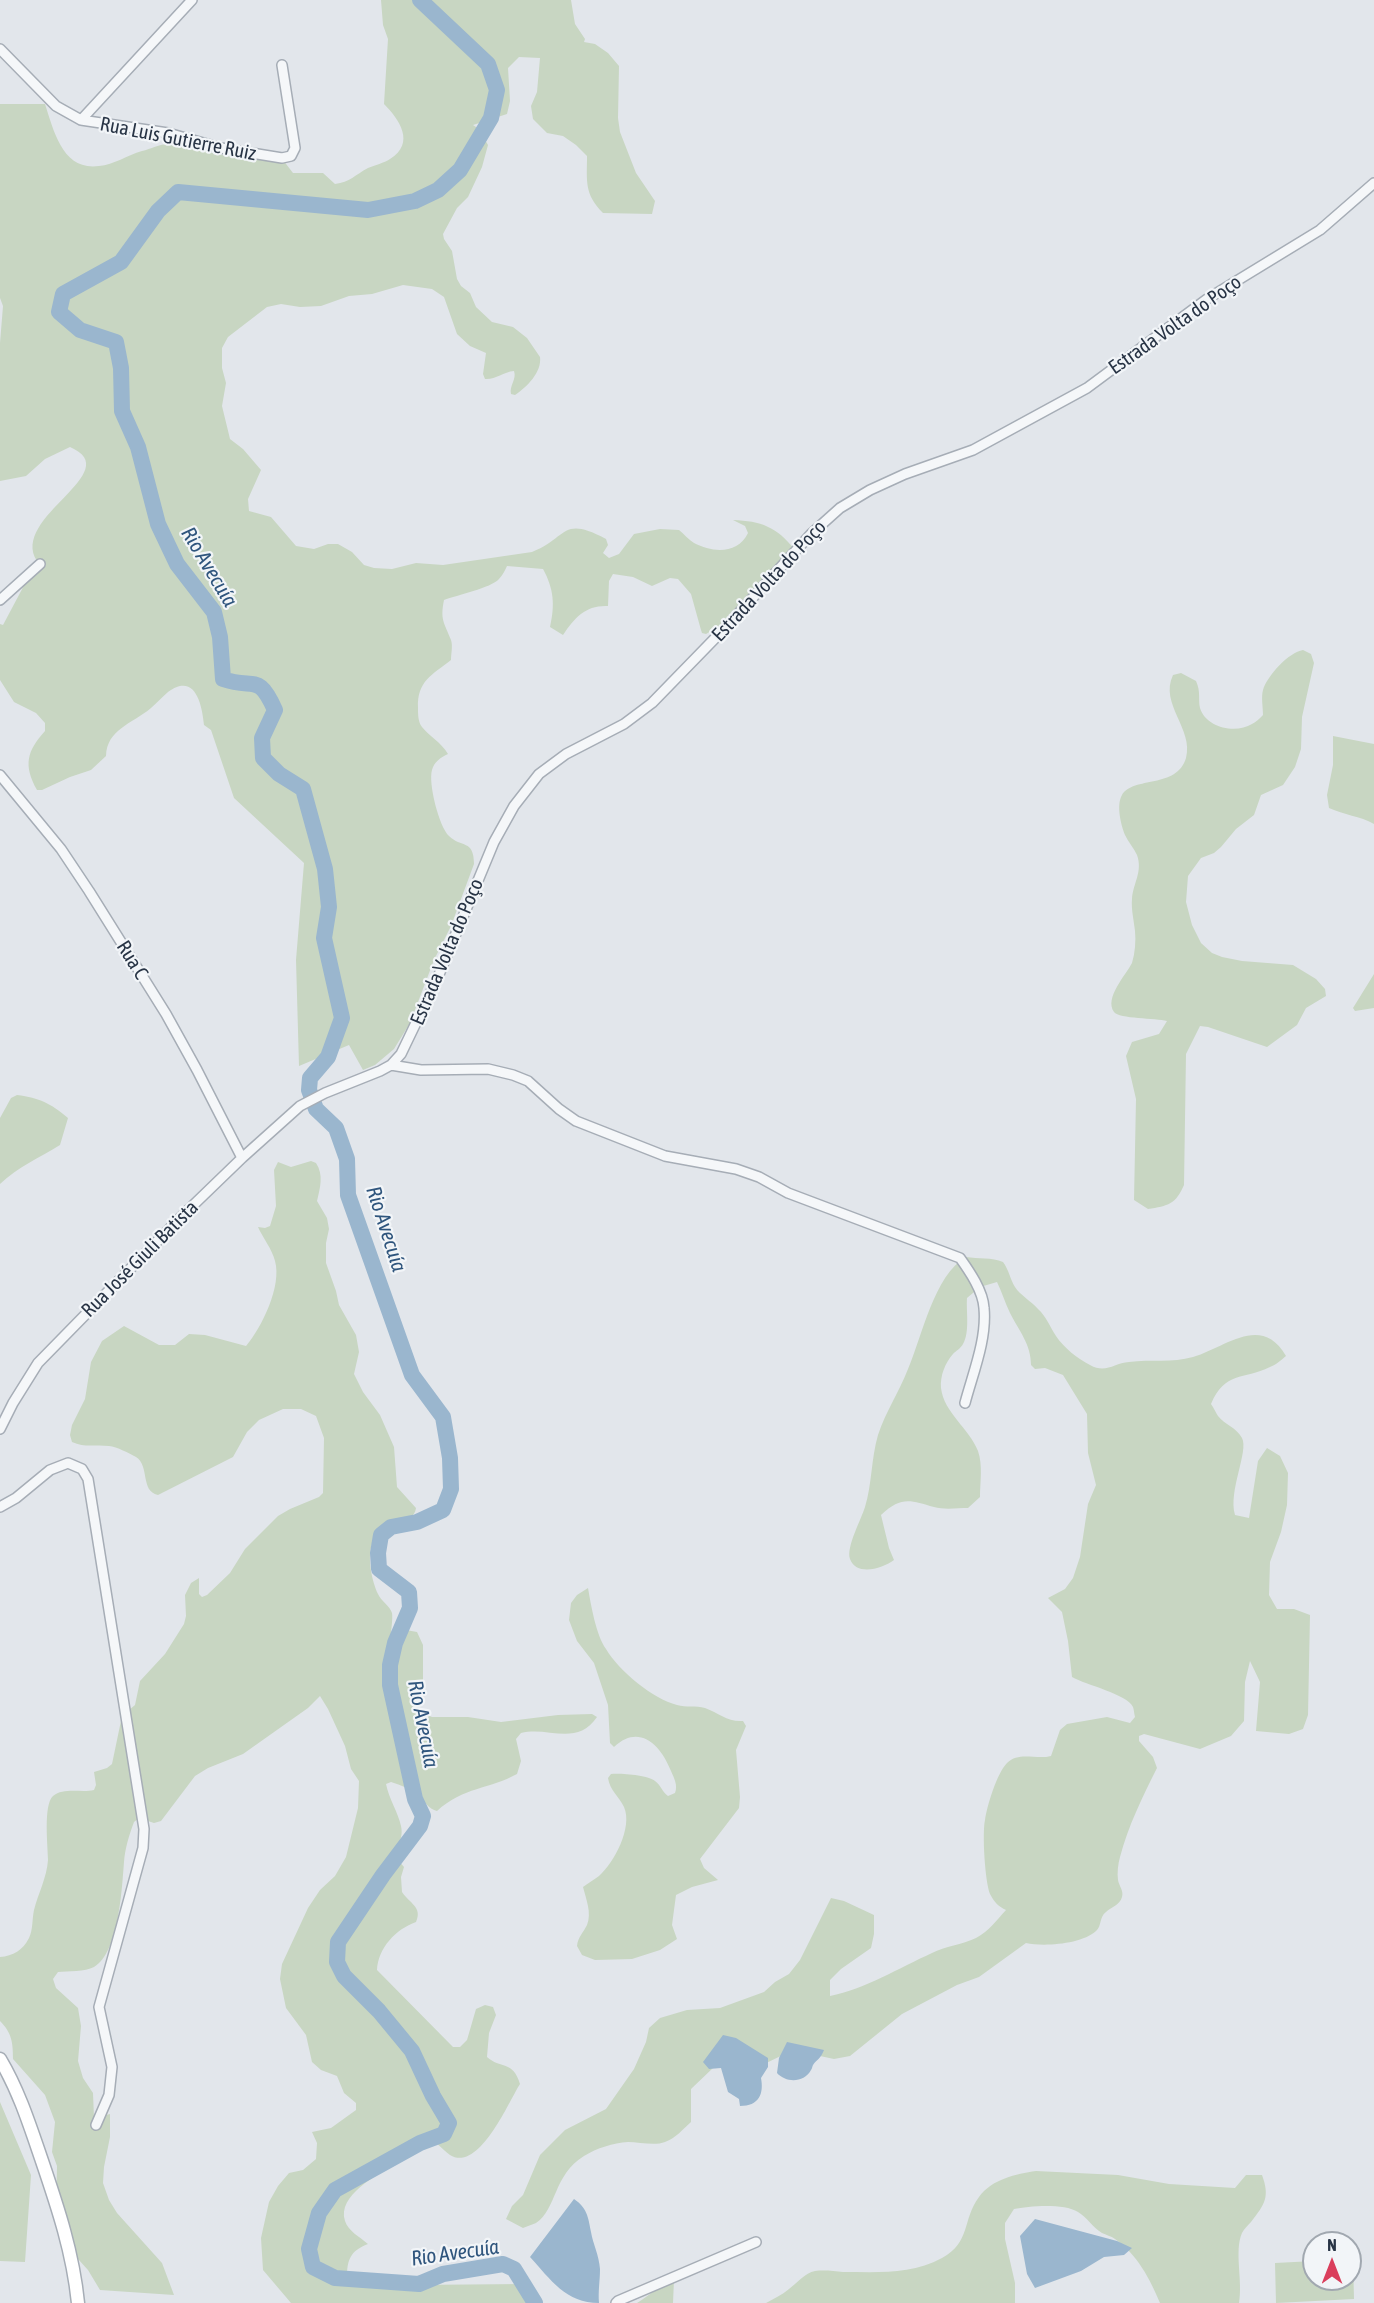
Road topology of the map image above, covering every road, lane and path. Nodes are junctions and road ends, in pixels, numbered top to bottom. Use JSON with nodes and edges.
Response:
{"nodes":[{"id":1,"x":192,"y":0,"type":"edge"},
{"id":2,"x":0,"y":50,"type":"edge"},
{"id":3,"x":282,"y":65,"type":"dead end"},
{"id":4,"x":81,"y":120,"type":"junction"},
{"id":5,"x":1374,"y":183,"type":"edge"},
{"id":6,"x":40,"y":564,"type":"dead end"},
{"id":7,"x":0,"y":600,"type":"edge"},
{"id":8,"x":0,"y":776,"type":"edge"},
{"id":9,"x":391,"y":1065,"type":"junction"},
{"id":10,"x":300,"y":1106,"type":"joint"},
{"id":11,"x":242,"y":1158,"type":"junction"},
{"id":12,"x":965,"y":1403,"type":"dead end"},
{"id":13,"x":0,"y":1430,"type":"edge"},
{"id":14,"x":0,"y":1507,"type":"edge"},
{"id":15,"x":0,"y":2059,"type":"edge"},
{"id":16,"x":96,"y":2124,"type":"dead end"},
{"id":17,"x":756,"y":2242,"type":"dead end"},
{"id":18,"x":78,"y":2303,"type":"edge"},
{"id":19,"x":616,"y":2303,"type":"edge"}],
"edges":[{"from":1,"to":4,"type":"street"},
{"from":2,"to":4,"type":"street","name":"Rua Luis Gutierre Ruiz"},
{"from":3,"to":4,"type":"street","name":"Rua Luis Gutierre Ruiz"},
{"from":5,"to":9,"type":"street","name":"Estrada Volta do Poço"},
{"from":6,"to":7,"type":"street"},
{"from":8,"to":11,"type":"street","name":"Rua C"},
{"from":9,"to":10,"type":"street","name":"Estrada Volta do Poço"},
{"from":9,"to":12,"type":"street"},
{"from":10,"to":11,"type":"street","name":"Rua José Giuli Batista"},
{"from":11,"to":13,"type":"street","name":"Rua José Giuli Batista"},
{"from":14,"to":16,"type":"street"},
{"from":15,"to":18,"type":"main road"},
{"from":17,"to":19,"type":"street"}]}
